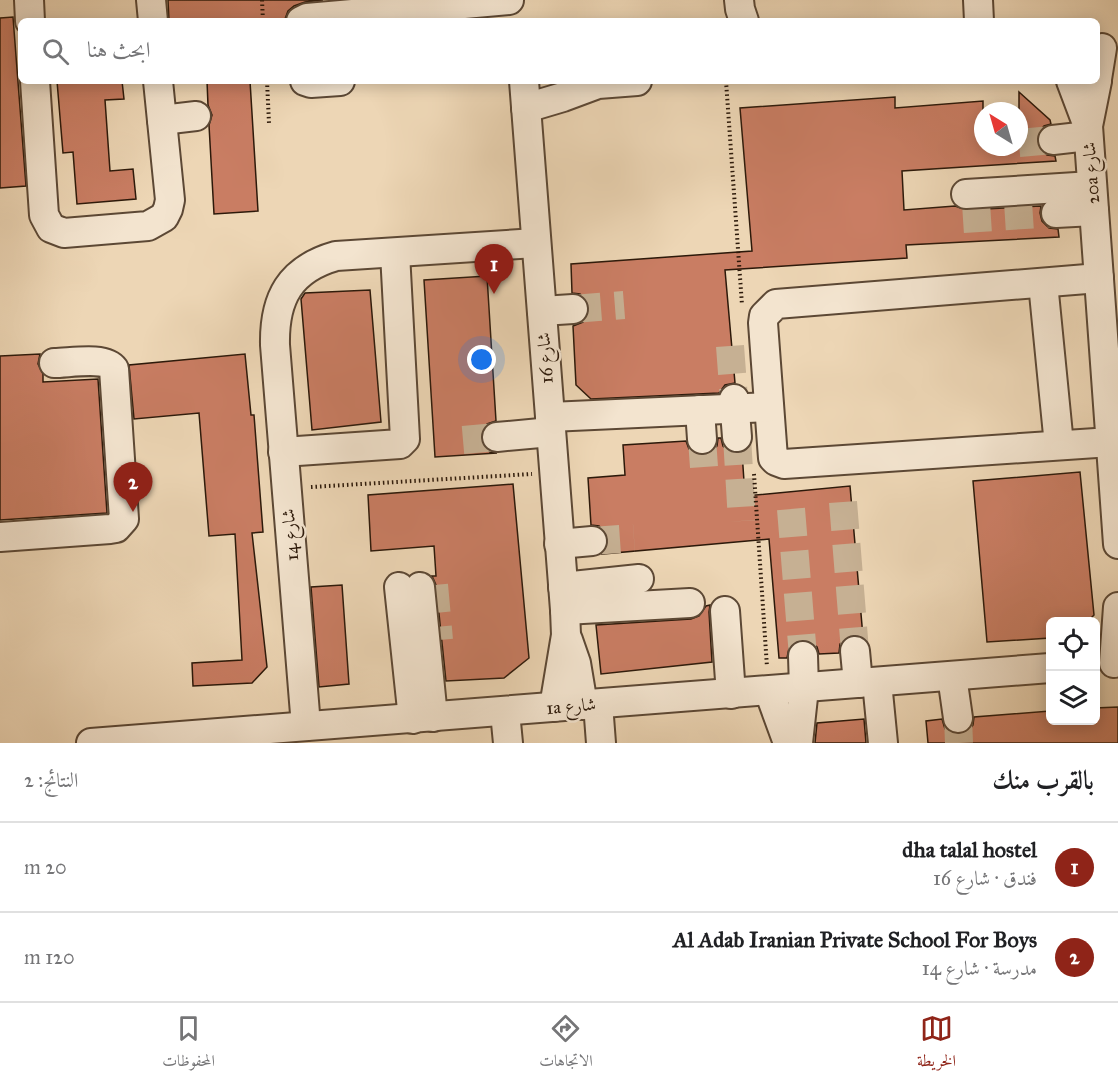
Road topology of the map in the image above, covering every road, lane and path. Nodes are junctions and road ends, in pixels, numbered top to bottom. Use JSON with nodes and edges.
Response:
{"nodes":[{"id":1,"x":29,"y":0,"type":"edge"},
{"id":2,"x":151,"y":0,"type":"edge"},
{"id":3,"x":262,"y":0,"type":"edge"},
{"id":4,"x":509,"y":0,"type":"edge"},
{"id":5,"x":518,"y":0,"type":"edge"},
{"id":6,"x":978,"y":0,"type":"edge"},
{"id":7,"x":30,"y":18,"type":"edge"},
{"id":8,"x":153,"y":18,"type":"edge"},
{"id":9,"x":263,"y":18,"type":"edge"},
{"id":10,"x":307,"y":18,"type":"edge"},
{"id":11,"x":519,"y":18,"type":"edge"},
{"id":12,"x":979,"y":18,"type":"edge"},
{"id":13,"x":1106,"y":47,"type":"edge"},
{"id":14,"x":1100,"y":69,"type":"edge"},
{"id":15,"x":35,"y":84,"type":"edge"},
{"id":16,"x":158,"y":84,"type":"edge"},
{"id":17,"x":267,"y":84,"type":"edge"},
{"id":18,"x":591,"y":84,"type":"edge"},
{"id":19,"x":1072,"y":84,"type":"edge"},
{"id":20,"x":1096,"y":84,"type":"edge"},
{"id":21,"x":525,"y":94,"type":"edge"},
{"id":22,"x":196,"y":116,"type":"dead end"},
{"id":23,"x":162,"y":120,"type":"junction"},
{"id":24,"x":269,"y":123,"type":"dead end"},
{"id":25,"x":1088,"y":131,"type":"junction"},
{"id":26,"x":1053,"y":140,"type":"tunnel mouth"},
{"id":27,"x":967,"y":189,"type":"dead end"},
{"id":28,"x":1092,"y":194,"type":"junction"},
{"id":29,"x":1056,"y":209,"type":"tunnel mouth"},
{"id":30,"x":536,"y":243,"type":"junction"},
{"id":31,"x":376,"y":253,"type":"junction"},
{"id":32,"x":1099,"y":278,"type":"junction"},
{"id":33,"x":1043,"y":283,"type":"junction"},
{"id":34,"x":573,"y":309,"type":"tunnel mouth"},
{"id":35,"x":542,"y":311,"type":"junction"},
{"id":36,"x":54,"y":363,"type":"dead end"},
{"id":37,"x":735,"y":404,"type":"junction"},
{"id":38,"x":768,"y":407,"type":"junction"},
{"id":39,"x":700,"y":410,"type":"junction"},
{"id":40,"x":550,"y":425,"type":"junction"},
{"id":41,"x":497,"y":437,"type":"tunnel mouth"},
{"id":42,"x":737,"y":437,"type":"tunnel mouth"},
{"id":43,"x":702,"y":439,"type":"tunnel mouth"},
{"id":44,"x":1059,"y":445,"type":"junction"},
{"id":45,"x":1114,"y":445,"type":"edge"},
{"id":46,"x":283,"y":452,"type":"junction"},
{"id":47,"x":554,"y":473,"type":"junction"},
{"id":48,"x":311,"y":488,"type":"dead end"},
{"id":49,"x":0,"y":537,"type":"edge"},
{"id":50,"x":592,"y":542,"type":"tunnel mouth"},
{"id":51,"x":559,"y":544,"type":"junction"},
{"id":52,"x":1118,"y":544,"type":"edge"},
{"id":53,"x":639,"y":579,"type":"dead end"},
{"id":54,"x":410,"y":586,"type":"dead end"},
{"id":55,"x":690,"y":603,"type":"dead end"},
{"id":56,"x":1118,"y":608,"type":"edge"},
{"id":57,"x":564,"y":611,"type":"junction"},
{"id":58,"x":725,"y":611,"type":"dead end"},
{"id":59,"x":855,"y":651,"type":"tunnel mouth"},
{"id":60,"x":803,"y":656,"type":"tunnel mouth"},
{"id":61,"x":1109,"y":664,"type":"edge"},
{"id":62,"x":1046,"y":668,"type":"edge"},
{"id":63,"x":952,"y":676,"type":"junction"},
{"id":64,"x":443,"y":681,"type":"dead end"},
{"id":65,"x":868,"y":683,"type":"junction"},
{"id":66,"x":804,"y":688,"type":"junction"},
{"id":67,"x":769,"y":691,"type":"junction"},
{"id":68,"x":731,"y":694,"type":"junction"},
{"id":69,"x":591,"y":704,"type":"junction"},
{"id":70,"x":554,"y":707,"type":"junction"},
{"id":71,"x":500,"y":712,"type":"junction"},
{"id":72,"x":429,"y":718,"type":"junction"},
{"id":73,"x":958,"y":718,"type":"tunnel mouth"},
{"id":74,"x":324,"y":732,"type":"edge"},
{"id":75,"x":92,"y":743,"type":"edge"},
{"id":76,"x":497,"y":743,"type":"edge"},
{"id":77,"x":508,"y":743,"type":"edge"},
{"id":78,"x":601,"y":743,"type":"edge"},
{"id":79,"x":788,"y":743,"type":"edge"},
{"id":80,"x":798,"y":743,"type":"edge"},
{"id":81,"x":883,"y":743,"type":"edge"}],
"edges":[{"from":1,"to":7,"type":"street"},
{"from":2,"to":8,"type":"street"},
{"from":3,"to":9,"type":"path"},
{"from":4,"to":10,"type":"street"},
{"from":5,"to":11,"type":"street"},
{"from":6,"to":12,"type":"street"},
{"from":13,"to":14,"type":"street","name":"20a شارع"},
{"from":15,"to":23,"type":"street"},
{"from":16,"to":23,"type":"street"},
{"from":17,"to":24,"type":"path"},
{"from":18,"to":21,"type":"street"},
{"from":19,"to":25,"type":"street","name":"20a شارع"},
{"from":20,"to":25,"type":"street","name":"20a شارع"},
{"from":21,"to":30,"type":"street","name":"شارع 16"},
{"from":22,"to":23,"type":"street"},
{"from":25,"to":26,"type":"street"},
{"from":25,"to":28,"type":"street","name":"20a شارع"},
{"from":27,"to":28,"type":"street"},
{"from":28,"to":29,"type":"street"},
{"from":28,"to":32,"type":"street","name":"20a شارع"},
{"from":30,"to":31,"type":"street","name":"شارع 14"},
{"from":30,"to":35,"type":"street","name":"شارع 16"},
{"from":31,"to":46,"type":"street","name":"شارع 14"},
{"from":31,"to":46,"type":"street"},
{"from":32,"to":33,"type":"street"},
{"from":32,"to":45,"type":"street","name":"20a شارع"},
{"from":33,"to":38,"type":"street"},
{"from":33,"to":44,"type":"street"},
{"from":34,"to":35,"type":"street"},
{"from":35,"to":40,"type":"street","name":"شارع 16"},
{"from":36,"to":49,"type":"street"},
{"from":37,"to":38,"type":"street"},
{"from":37,"to":39,"type":"street"},
{"from":37,"to":42,"type":"street"},
{"from":38,"to":44,"type":"street"},
{"from":39,"to":40,"type":"street"},
{"from":39,"to":43,"type":"street"},
{"from":40,"to":41,"type":"street"},
{"from":40,"to":47,"type":"street","name":"شارع 16"},
{"from":44,"to":45,"type":"street"},
{"from":45,"to":52,"type":"street","name":"20a شارع"},
{"from":46,"to":74,"type":"street","name":"شارع 14"},
{"from":47,"to":48,"type":"path"},
{"from":47,"to":51,"type":"street","name":"شارع 16"},
{"from":50,"to":51,"type":"street"},
{"from":51,"to":57,"type":"street","name":"شارع 16"},
{"from":53,"to":57,"type":"street"},
{"from":54,"to":72,"type":"street"},
{"from":55,"to":57,"type":"street"},
{"from":56,"to":61,"type":"street"},
{"from":57,"to":69,"type":"street","name":"شارع 16"},
{"from":57,"to":70,"type":"street","name":"شارع 16"},
{"from":58,"to":68,"type":"street"},
{"from":59,"to":65,"type":"street"},
{"from":60,"to":66,"type":"street"},
{"from":62,"to":63,"type":"street","name":"1a شارع"},
{"from":63,"to":65,"type":"street","name":"1a شارع"},
{"from":63,"to":73,"type":"street"},
{"from":64,"to":72,"type":"street"},
{"from":65,"to":66,"type":"street","name":"1a شارع"},
{"from":65,"to":81,"type":"street"},
{"from":66,"to":67,"type":"street","name":"1a شارع"},
{"from":66,"to":80,"type":"street"},
{"from":67,"to":68,"type":"street","name":"1a شارع"},
{"from":67,"to":79,"type":"street"},
{"from":68,"to":69,"type":"street","name":"1a شارع"},
{"from":69,"to":70,"type":"street","name":"1a شارع"},
{"from":69,"to":78,"type":"street","name":"شارع 16"},
{"from":70,"to":71,"type":"street","name":"1a شارع"},
{"from":71,"to":72,"type":"street","name":"1a شارع"},
{"from":71,"to":76,"type":"street"},
{"from":71,"to":77,"type":"street"},
{"from":72,"to":74,"type":"street","name":"1a شارع"},
{"from":74,"to":75,"type":"street","name":"1a شارع"}]}
